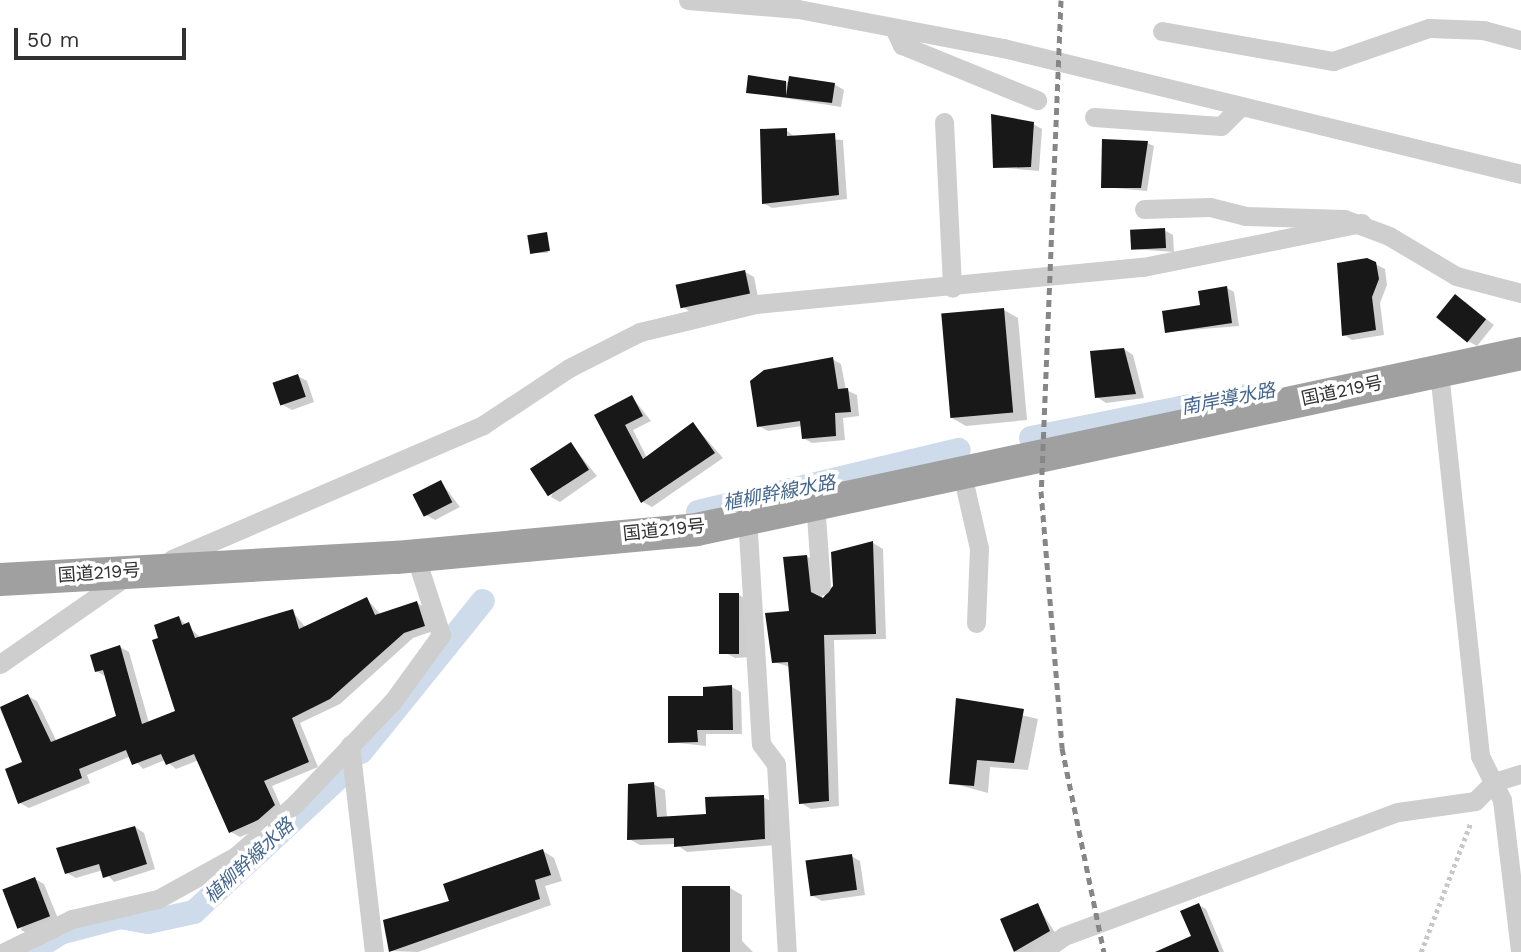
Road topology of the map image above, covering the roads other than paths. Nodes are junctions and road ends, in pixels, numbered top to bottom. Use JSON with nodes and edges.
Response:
{"nodes":[{"id":1,"x":688,"y":0,"type":"edge"},
{"id":2,"x":894,"y":27,"type":"junction"},
{"id":3,"x":1162,"y":31,"type":"dead end"},
{"id":4,"x":1521,"y":40,"type":"edge"},
{"id":5,"x":1037,"y":100,"type":"dead end"},
{"id":6,"x":1240,"y":107,"type":"junction"},
{"id":7,"x":1094,"y":117,"type":"dead end"},
{"id":8,"x":944,"y":122,"type":"dead end"},
{"id":9,"x":1521,"y":174,"type":"edge"},
{"id":10,"x":1144,"y":209,"type":"dead end"},
{"id":11,"x":1362,"y":223,"type":"junction"},
{"id":12,"x":952,"y":288,"type":"junction"},
{"id":13,"x":1521,"y":293,"type":"edge"},
{"id":14,"x":1521,"y":353,"type":"edge"},
{"id":15,"x":1439,"y":372,"type":"junction"},
{"id":16,"x":962,"y":474,"type":"junction"},
{"id":17,"x":815,"y":500,"type":"junction"},
{"id":18,"x":747,"y":516,"type":"junction"},
{"id":19,"x":415,"y":555,"type":"junction"},
{"id":20,"x":134,"y":570,"type":"junction"},
{"id":21,"x":0,"y":579,"type":"edge"},
{"id":22,"x":821,"y":586,"type":"dead end"},
{"id":23,"x":976,"y":623,"type":"dead end"},
{"id":24,"x":0,"y":664,"type":"edge"},
{"id":25,"x":350,"y":745,"type":"junction"},
{"id":26,"x":1521,"y":774,"type":"edge"},
{"id":27,"x":1494,"y":782,"type":"junction"},
{"id":28,"x":4,"y":952,"type":"edge"},
{"id":29,"x":374,"y":952,"type":"edge"},
{"id":30,"x":787,"y":952,"type":"edge"},
{"id":31,"x":1042,"y":952,"type":"edge"},
{"id":32,"x":1520,"y":952,"type":"edge"}],
"edges":[{"from":1,"to":2,"type":"street"},
{"from":2,"to":5,"type":"street"},
{"from":2,"to":6,"type":"street"},
{"from":3,"to":4,"type":"street"},
{"from":6,"to":7,"type":"street"},
{"from":6,"to":9,"type":"street"},
{"from":8,"to":12,"type":"street"},
{"from":10,"to":11,"type":"street"},
{"from":11,"to":12,"type":"street"},
{"from":11,"to":13,"type":"street"},
{"from":12,"to":20,"type":"street"},
{"from":14,"to":15,"type":"highway","name":"国道219号"},
{"from":15,"to":16,"type":"highway","name":"国道219号"},
{"from":15,"to":27,"type":"street"},
{"from":16,"to":17,"type":"highway","name":"国道219号"},
{"from":16,"to":23,"type":"street"},
{"from":17,"to":18,"type":"highway","name":"国道219号"},
{"from":17,"to":22,"type":"street"},
{"from":18,"to":19,"type":"highway","name":"国道219号"},
{"from":18,"to":30,"type":"street"},
{"from":19,"to":20,"type":"highway","name":"国道219号"},
{"from":19,"to":25,"type":"street"},
{"from":20,"to":21,"type":"highway","name":"国道219号"},
{"from":20,"to":24,"type":"street"},
{"from":25,"to":28,"type":"street"},
{"from":25,"to":29,"type":"street"},
{"from":26,"to":27,"type":"street"},
{"from":27,"to":31,"type":"street"},
{"from":27,"to":32,"type":"street"}]}
